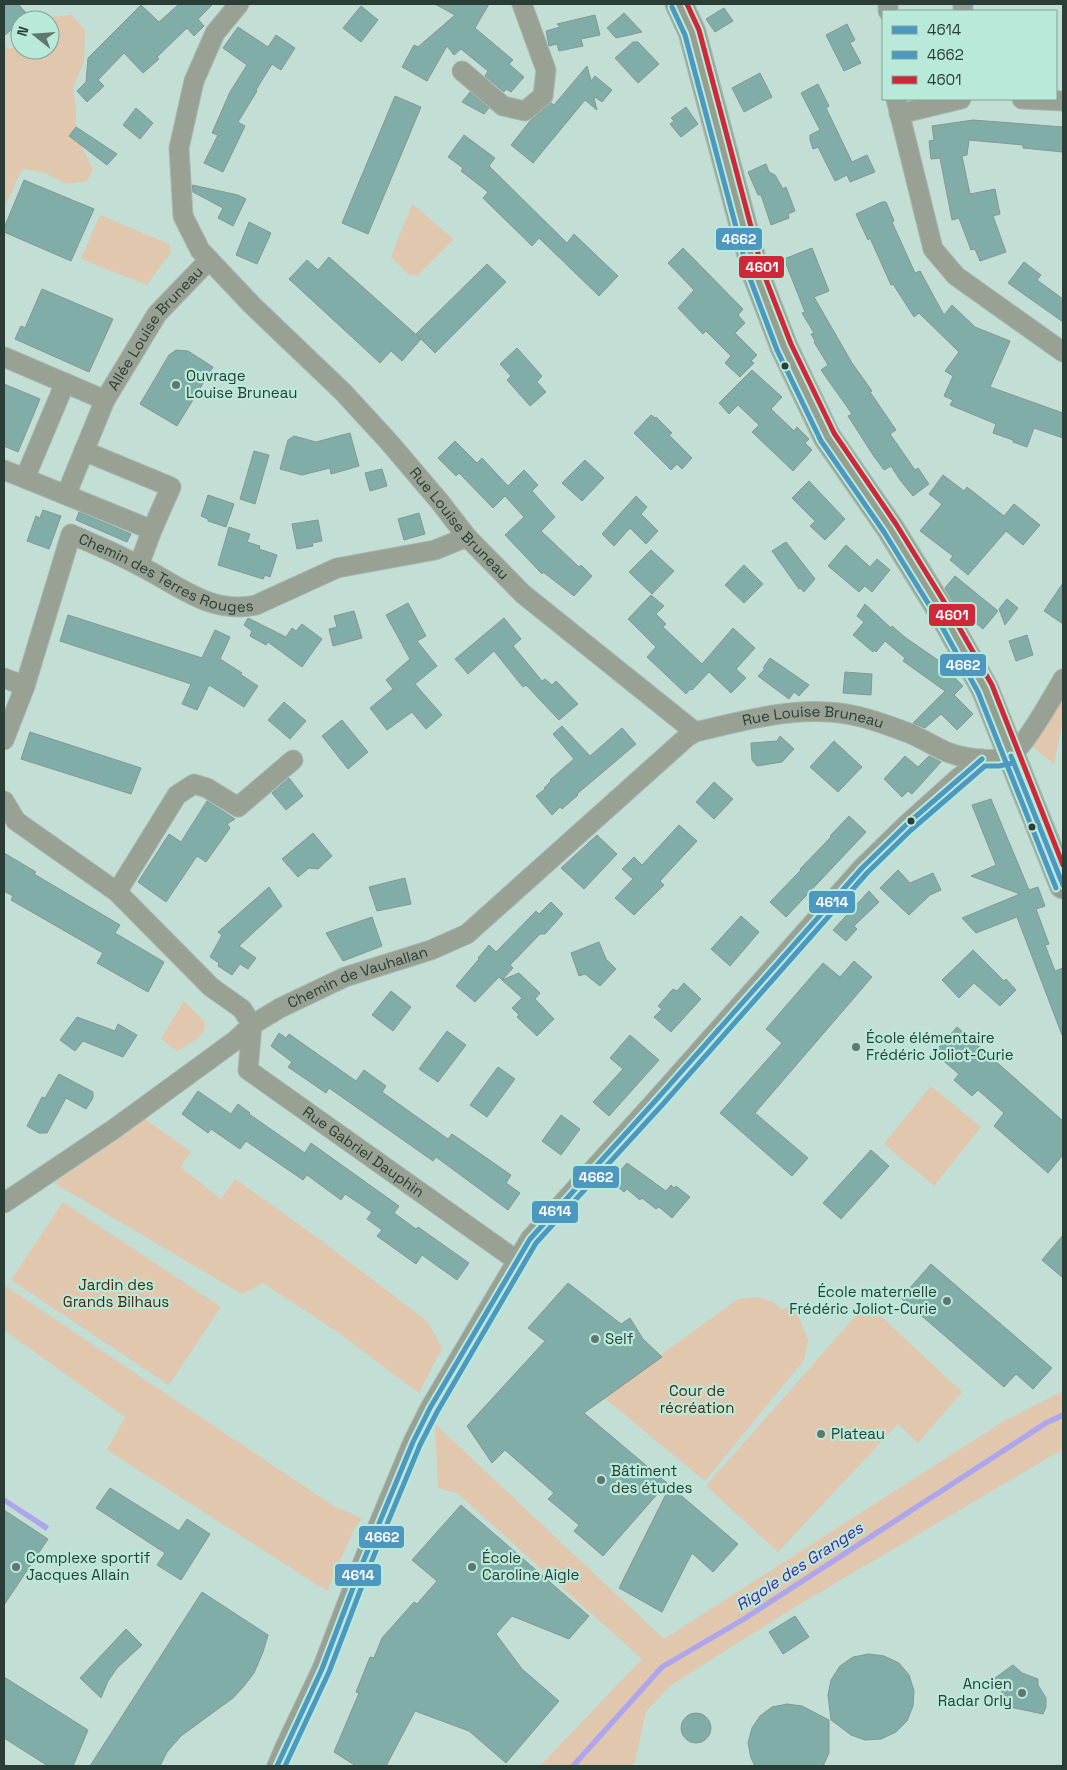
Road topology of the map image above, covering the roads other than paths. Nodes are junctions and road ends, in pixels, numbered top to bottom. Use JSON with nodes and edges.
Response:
{"nodes":[{"id":1,"x":239,"y":4,"type":"edge"},
{"id":2,"x":522,"y":4,"type":"edge"},
{"id":3,"x":679,"y":4,"type":"edge"},
{"id":4,"x":462,"y":71,"type":"dead end"},
{"id":5,"x":952,"y":100,"type":"edge"},
{"id":6,"x":1042,"y":100,"type":"edge"},
{"id":7,"x":1063,"y":101,"type":"edge"},
{"id":8,"x":897,"y":106,"type":"edge"},
{"id":9,"x":209,"y":260,"type":"junction"},
{"id":10,"x":1063,"y":352,"type":"edge"},
{"id":11,"x":4,"y":357,"type":"edge"},
{"id":12,"x":65,"y":383,"type":"junction"},
{"id":13,"x":105,"y":400,"type":"junction"},
{"id":14,"x":84,"y":451,"type":"junction"},
{"id":15,"x":4,"y":470,"type":"edge"},
{"id":16,"x":26,"y":478,"type":"junction"},
{"id":17,"x":66,"y":495,"type":"junction"},
{"id":18,"x":152,"y":530,"type":"junction"},
{"id":19,"x":467,"y":537,"type":"junction"},
{"id":20,"x":138,"y":565,"type":"junction"},
{"id":21,"x":4,"y":678,"type":"edge"},
{"id":22,"x":1063,"y":679,"type":"edge"},
{"id":23,"x":25,"y":686,"type":"junction"},
{"id":24,"x":695,"y":732,"type":"junction"},
{"id":25,"x":4,"y":740,"type":"edge"},
{"id":26,"x":1011,"y":756,"type":"junction"},
{"id":27,"x":982,"y":759,"type":"junction"},
{"id":28,"x":293,"y":760,"type":"dead end"},
{"id":29,"x":4,"y":801,"type":"edge"},
{"id":30,"x":1063,"y":885,"type":"edge"},
{"id":31,"x":117,"y":892,"type":"junction"},
{"id":32,"x":252,"y":1025,"type":"junction"},
{"id":33,"x":4,"y":1203,"type":"edge"},
{"id":34,"x":516,"y":1260,"type":"junction"},
{"id":35,"x":277,"y":1766,"type":"edge"}],
"edges":[{"from":1,"to":9,"type":"street","name":"Rue Louise Bruneau"},
{"from":2,"to":4,"type":"street"},
{"from":3,"to":26,"type":"main road"},
{"from":5,"to":8,"type":"street"},
{"from":6,"to":7,"type":"street"},
{"from":8,"to":10,"type":"street"},
{"from":9,"to":13,"type":"street","name":"Allée Louise Bruneau"},
{"from":9,"to":19,"type":"street","name":"Rue Louise Bruneau"},
{"from":11,"to":12,"type":"street","name":"Allée Louise Bruneau"},
{"from":12,"to":13,"type":"street","name":"Allée Louise Bruneau"},
{"from":12,"to":16,"type":"street"},
{"from":13,"to":14,"type":"street","name":"Allée Louise Bruneau"},
{"from":14,"to":17,"type":"street","name":"Allée Louise Bruneau"},
{"from":14,"to":18,"type":"street"},
{"from":15,"to":16,"type":"street"},
{"from":16,"to":17,"type":"street"},
{"from":17,"to":18,"type":"street"},
{"from":18,"to":20,"type":"street"},
{"from":19,"to":20,"type":"street","name":"Chemin des Terres Rouges"},
{"from":19,"to":24,"type":"street","name":"Rue Louise Bruneau"},
{"from":20,"to":23,"type":"street","name":"Chemin des Terres Rouges"},
{"from":21,"to":23,"type":"street"},
{"from":22,"to":26,"type":"street"},
{"from":23,"to":25,"type":"street","name":"Chemin des Terres Rouges"},
{"from":24,"to":27,"type":"street","name":"Rue Louise Bruneau"},
{"from":24,"to":32,"type":"street","name":"Chemin de Vauhallan"},
{"from":26,"to":27,"type":"street","name":"Rue Louise Bruneau"},
{"from":26,"to":30,"type":"main road"},
{"from":27,"to":34,"type":"street"},
{"from":28,"to":31,"type":"street"},
{"from":29,"to":31,"type":"street"},
{"from":31,"to":32,"type":"street"},
{"from":32,"to":33,"type":"street","name":"Chemin de Vauhallan"},
{"from":32,"to":34,"type":"street","name":"Rue Gabriel Dauphin"},
{"from":34,"to":35,"type":"street"}]}
